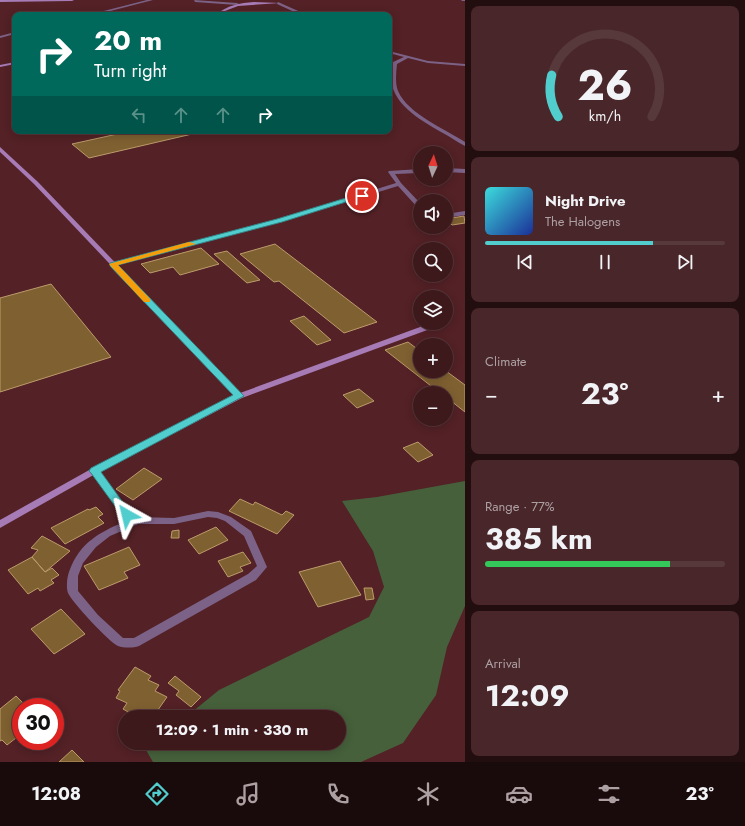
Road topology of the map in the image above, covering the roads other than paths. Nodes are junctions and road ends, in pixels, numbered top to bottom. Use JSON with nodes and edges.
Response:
{"nodes":[{"id":1,"x":72,"y":0,"type":"edge"},
{"id":2,"x":151,"y":0,"type":"edge"},
{"id":3,"x":0,"y":1,"type":"edge"},
{"id":4,"x":195,"y":1,"type":"dead end"},
{"id":5,"x":277,"y":2,"type":"edge"},
{"id":6,"x":237,"y":4,"type":"junction"},
{"id":7,"x":102,"y":12,"type":"edge"},
{"id":8,"x":220,"y":12,"type":"edge"},
{"id":9,"x":298,"y":12,"type":"edge"},
{"id":10,"x":12,"y":34,"type":"edge"},
{"id":11,"x":0,"y":36,"type":"edge"},
{"id":12,"x":392,"y":53,"type":"edge"},
{"id":13,"x":407,"y":57,"type":"junction"},
{"id":14,"x":12,"y":64,"type":"edge"},
{"id":15,"x":465,"y":65,"type":"edge"},
{"id":16,"x":0,"y":66,"type":"edge"},
{"id":17,"x":392,"y":74,"type":"edge"},
{"id":18,"x":392,"y":80,"type":"edge"},
{"id":19,"x":465,"y":144,"type":"edge"},
{"id":20,"x":0,"y":148,"type":"edge"},
{"id":21,"x":453,"y":170,"type":"edge"},
{"id":22,"x":413,"y":171,"type":"edge"},
{"id":23,"x":463,"y":171,"type":"edge"},
{"id":24,"x":465,"y":177,"type":"edge"},
{"id":25,"x":399,"y":184,"type":"junction"},
{"id":26,"x":413,"y":199,"type":"edge"},
{"id":27,"x":465,"y":213,"type":"edge"},
{"id":28,"x":453,"y":215,"type":"edge"},
{"id":29,"x":113,"y":264,"type":"junction"},
{"id":30,"x":419,"y":330,"type":"edge"},
{"id":31,"x":239,"y":396,"type":"junction"},
{"id":32,"x":94,"y":471,"type":"junction"},
{"id":33,"x":137,"y":520,"type":"junction"},
{"id":34,"x":0,"y":524,"type":"edge"}],
"edges":[{"from":1,"to":3,"type":"street"},
{"from":2,"to":7,"type":"street"},
{"from":4,"to":6,"type":"street"},
{"from":5,"to":6,"type":"street"},
{"from":5,"to":9,"type":"street"},
{"from":6,"to":8,"type":"street"},
{"from":10,"to":11,"type":"street"},
{"from":12,"to":13,"type":"street"},
{"from":13,"to":15,"type":"street"},
{"from":13,"to":17,"type":"street"},
{"from":14,"to":16,"type":"street"},
{"from":18,"to":19,"type":"street"},
{"from":20,"to":29,"type":"street"},
{"from":21,"to":23,"type":"street"},
{"from":22,"to":25,"type":"street"},
{"from":23,"to":24,"type":"street"},
{"from":25,"to":26,"type":"street"},
{"from":25,"to":29,"type":"street"},
{"from":27,"to":28,"type":"street"},
{"from":29,"to":31,"type":"street"},
{"from":30,"to":31,"type":"street"},
{"from":31,"to":32,"type":"street"},
{"from":32,"to":33,"type":"street"},
{"from":32,"to":34,"type":"street"},
{"from":33,"to":33,"type":"street"}]}
